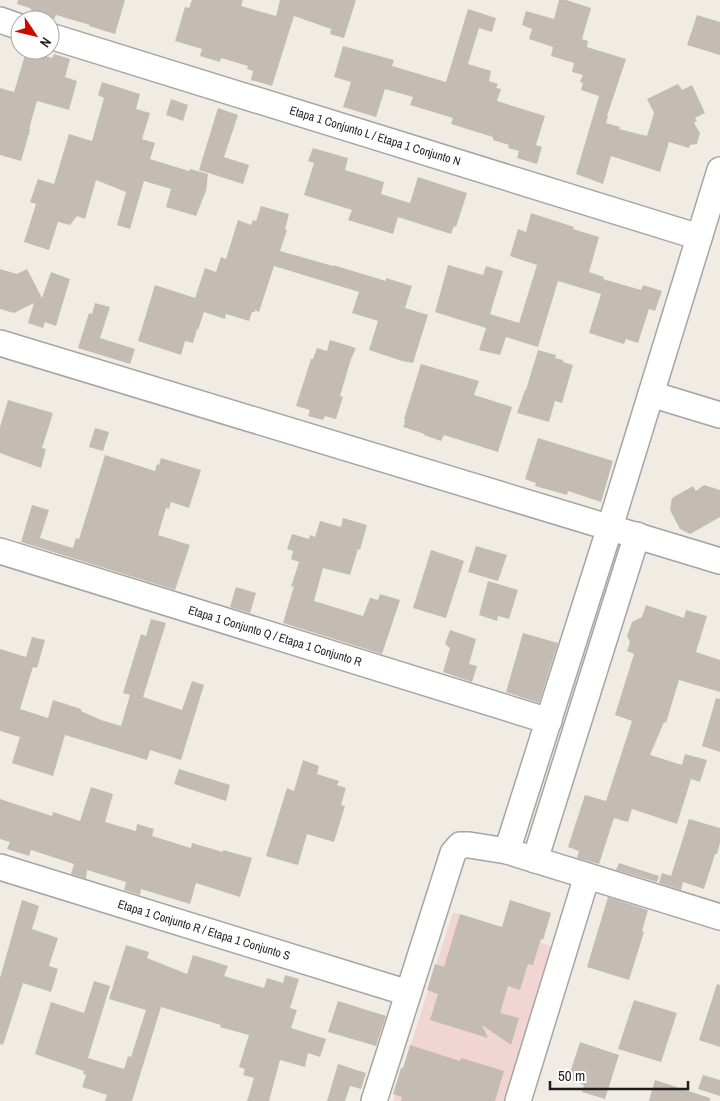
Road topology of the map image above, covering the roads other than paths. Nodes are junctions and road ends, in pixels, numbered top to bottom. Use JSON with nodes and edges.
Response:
{"nodes":[{"id":1,"x":60,"y":39,"type":"edge"},
{"id":2,"x":720,"y":170,"type":"edge"},
{"id":3,"x":699,"y":237,"type":"junction"},
{"id":4,"x":0,"y":343,"type":"edge"},
{"id":5,"x":651,"y":394,"type":"junction"},
{"id":6,"x":720,"y":415,"type":"edge"},
{"id":7,"x":610,"y":527,"type":"junction"},
{"id":8,"x":637,"y":535,"type":"junction"},
{"id":9,"x":0,"y":551,"type":"edge"},
{"id":10,"x":720,"y":561,"type":"edge"},
{"id":11,"x":549,"y":721,"type":"junction"},
{"id":12,"x":507,"y":852,"type":"junction"},
{"id":13,"x":535,"y":860,"type":"junction"},
{"id":14,"x":0,"y":867,"type":"edge"},
{"id":15,"x":587,"y":876,"type":"junction"},
{"id":16,"x":720,"y":917,"type":"edge"},
{"id":17,"x":408,"y":993,"type":"junction"},
{"id":18,"x":374,"y":1101,"type":"edge"},
{"id":19,"x":518,"y":1101,"type":"edge"}],
"edges":[{"from":1,"to":3,"type":"street","name":"Etapa 1 Conjunto L / Etapa 1 Conjunto N"},
{"from":2,"to":3,"type":"street"},
{"from":3,"to":5,"type":"street"},
{"from":4,"to":7,"type":"street"},
{"from":5,"to":6,"type":"street"},
{"from":5,"to":7,"type":"street"},
{"from":7,"to":8,"type":"street"},
{"from":7,"to":11,"type":"street"},
{"from":8,"to":10,"type":"street"},
{"from":8,"to":13,"type":"street"},
{"from":9,"to":11,"type":"street","name":"Etapa 1 Conjunto Q / Etapa 1 Conjunto R"},
{"from":11,"to":12,"type":"street"},
{"from":12,"to":13,"type":"street"},
{"from":12,"to":17,"type":"street"},
{"from":13,"to":15,"type":"street"},
{"from":14,"to":17,"type":"street","name":"Etapa 1 Conjunto R / Etapa 1 Conjunto S"},
{"from":15,"to":16,"type":"street"},
{"from":15,"to":19,"type":"street"},
{"from":17,"to":18,"type":"street"}]}
